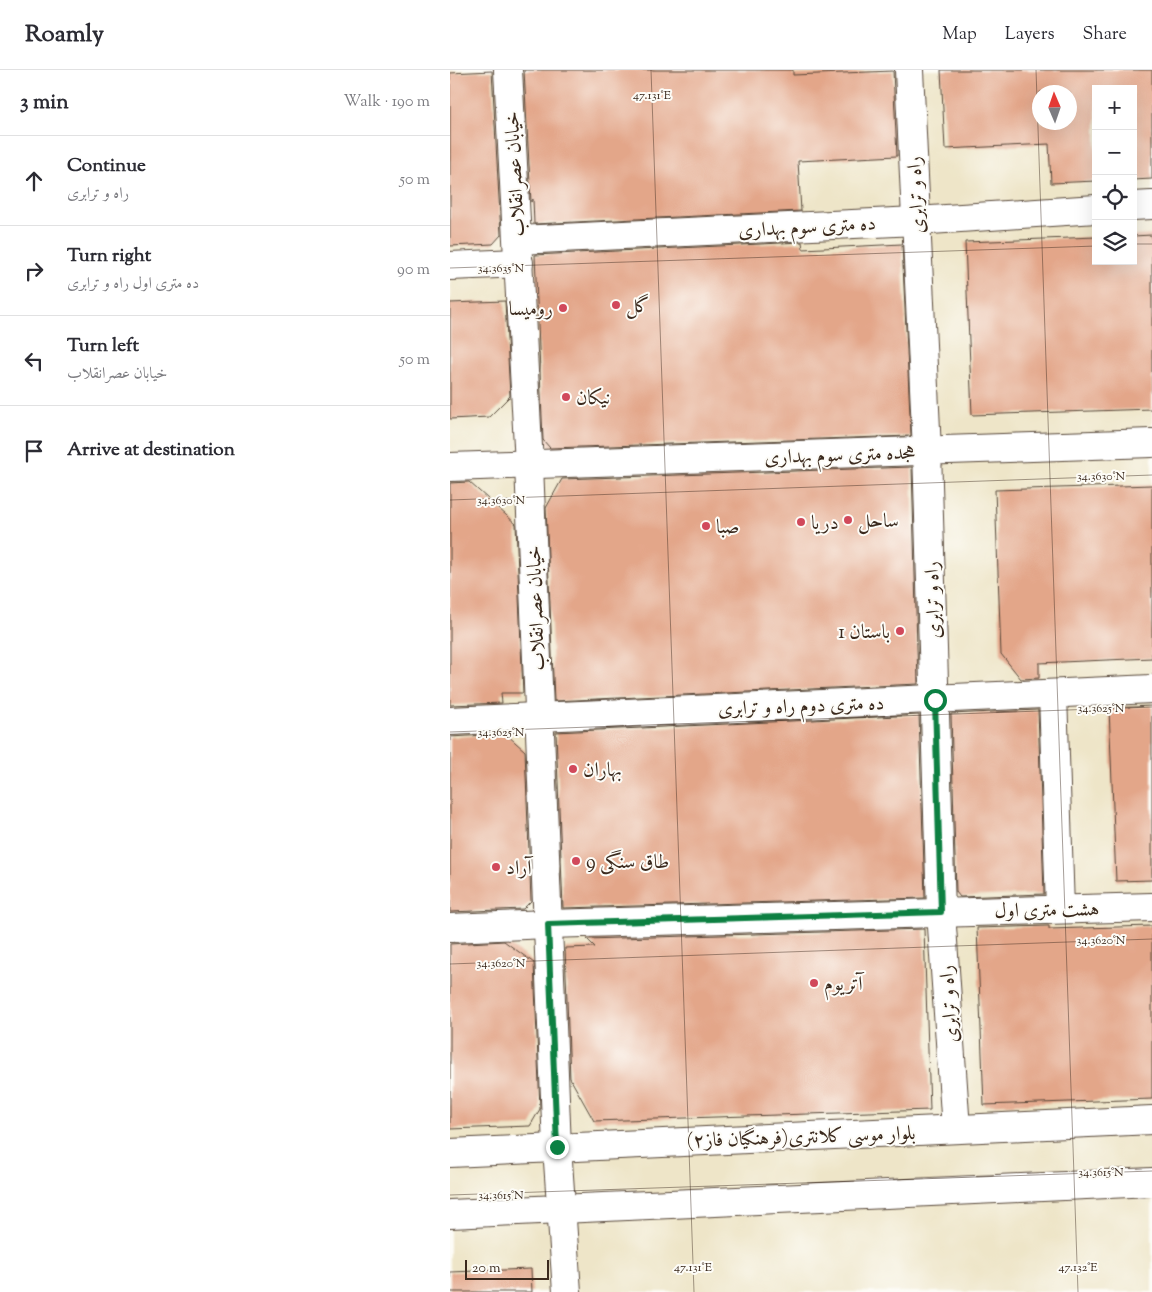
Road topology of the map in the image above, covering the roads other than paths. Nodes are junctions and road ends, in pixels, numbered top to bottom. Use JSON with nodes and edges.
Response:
{"nodes":[{"id":1,"x":508,"y":70,"type":"edge"},
{"id":2,"x":909,"y":70,"type":"edge"},
{"id":3,"x":1152,"y":205,"type":"edge"},
{"id":4,"x":1137,"y":206,"type":"edge"},
{"id":5,"x":1092,"y":209,"type":"edge"},
{"id":6,"x":916,"y":221,"type":"junction"},
{"id":7,"x":519,"y":251,"type":"junction"},
{"id":8,"x":450,"y":266,"type":"edge"},
{"id":9,"x":1152,"y":442,"type":"edge"},
{"id":10,"x":927,"y":451,"type":"junction"},
{"id":11,"x":529,"y":465,"type":"junction"},
{"id":12,"x":450,"y":467,"type":"edge"},
{"id":13,"x":1152,"y":689,"type":"edge"},
{"id":14,"x":1053,"y":694,"type":"junction"},
{"id":15,"x":935,"y":700,"type":"junction"},
{"id":16,"x":539,"y":716,"type":"junction"},
{"id":17,"x":450,"y":721,"type":"edge"},
{"id":18,"x":1152,"y":907,"type":"edge"},
{"id":19,"x":1060,"y":909,"type":"junction"},
{"id":20,"x":941,"y":912,"type":"junction"},
{"id":21,"x":548,"y":924,"type":"junction"},
{"id":22,"x":450,"y":928,"type":"edge"},
{"id":23,"x":1152,"y":1120,"type":"edge"},
{"id":24,"x":956,"y":1130,"type":"junction"},
{"id":25,"x":557,"y":1147,"type":"junction"},
{"id":26,"x":450,"y":1153,"type":"edge"},
{"id":27,"x":1152,"y":1182,"type":"edge"},
{"id":28,"x":561,"y":1209,"type":"junction"},
{"id":29,"x":450,"y":1214,"type":"edge"},
{"id":30,"x":567,"y":1292,"type":"edge"}],
"edges":[{"from":1,"to":7,"type":"street","name":"خیابان عصرانقلاب"},
{"from":2,"to":6,"type":"street","name":"راه و ترابری"},
{"from":3,"to":4,"type":"street"},
{"from":5,"to":6,"type":"street","name":"ده متری سوم بهداری"},
{"from":6,"to":7,"type":"street","name":"ده متری سوم بهداری"},
{"from":6,"to":10,"type":"street","name":"راه و ترابری"},
{"from":7,"to":8,"type":"street","name":"ده متری سوم بهداری"},
{"from":7,"to":11,"type":"street","name":"خیابان عصرانقلاب"},
{"from":9,"to":10,"type":"street","name":"هجده متری سوم بهداری"},
{"from":10,"to":11,"type":"street","name":"هجده متری سوم بهداری"},
{"from":10,"to":15,"type":"street","name":"راه و ترابری"},
{"from":11,"to":12,"type":"street","name":"هجده متری سوم بهداری"},
{"from":11,"to":16,"type":"street","name":"خیابان عصرانقلاب"},
{"from":13,"to":14,"type":"street","name":"ده متری دوم راه و ترابری"},
{"from":14,"to":15,"type":"street","name":"ده متری دوم راه و ترابری"},
{"from":14,"to":19,"type":"street"},
{"from":15,"to":16,"type":"street","name":"ده متری دوم راه و ترابری"},
{"from":15,"to":20,"type":"street","name":"راه و ترابری"},
{"from":16,"to":17,"type":"street","name":"ده متری دوم راه و ترابری"},
{"from":16,"to":21,"type":"street","name":"خیابان عصرانقلاب"},
{"from":18,"to":19,"type":"street","name":"هشت متری اول"},
{"from":19,"to":20,"type":"street","name":"هشت متری اول"},
{"from":20,"to":21,"type":"street","name":"هشت متری اول"},
{"from":20,"to":24,"type":"street","name":"راه و ترابری"},
{"from":21,"to":22,"type":"street","name":"هشت متری اول"},
{"from":21,"to":25,"type":"street","name":"خیابان عصرانقلاب"},
{"from":23,"to":24,"type":"street","name":"بلوار موسی کلانتری(فرهنگیان فاز۲)"},
{"from":24,"to":25,"type":"street","name":"بلوار موسی کلانتری(فرهنگیان فاز۲)"},
{"from":25,"to":26,"type":"street","name":"بلوار موسی کلانتری(فرهنگیان فاز۲)"},
{"from":25,"to":28,"type":"street","name":"خیابان عصرانقلاب"},
{"from":27,"to":28,"type":"street"},
{"from":28,"to":29,"type":"street"},
{"from":28,"to":30,"type":"street","name":"خیابان عصرانقلاب"}]}
